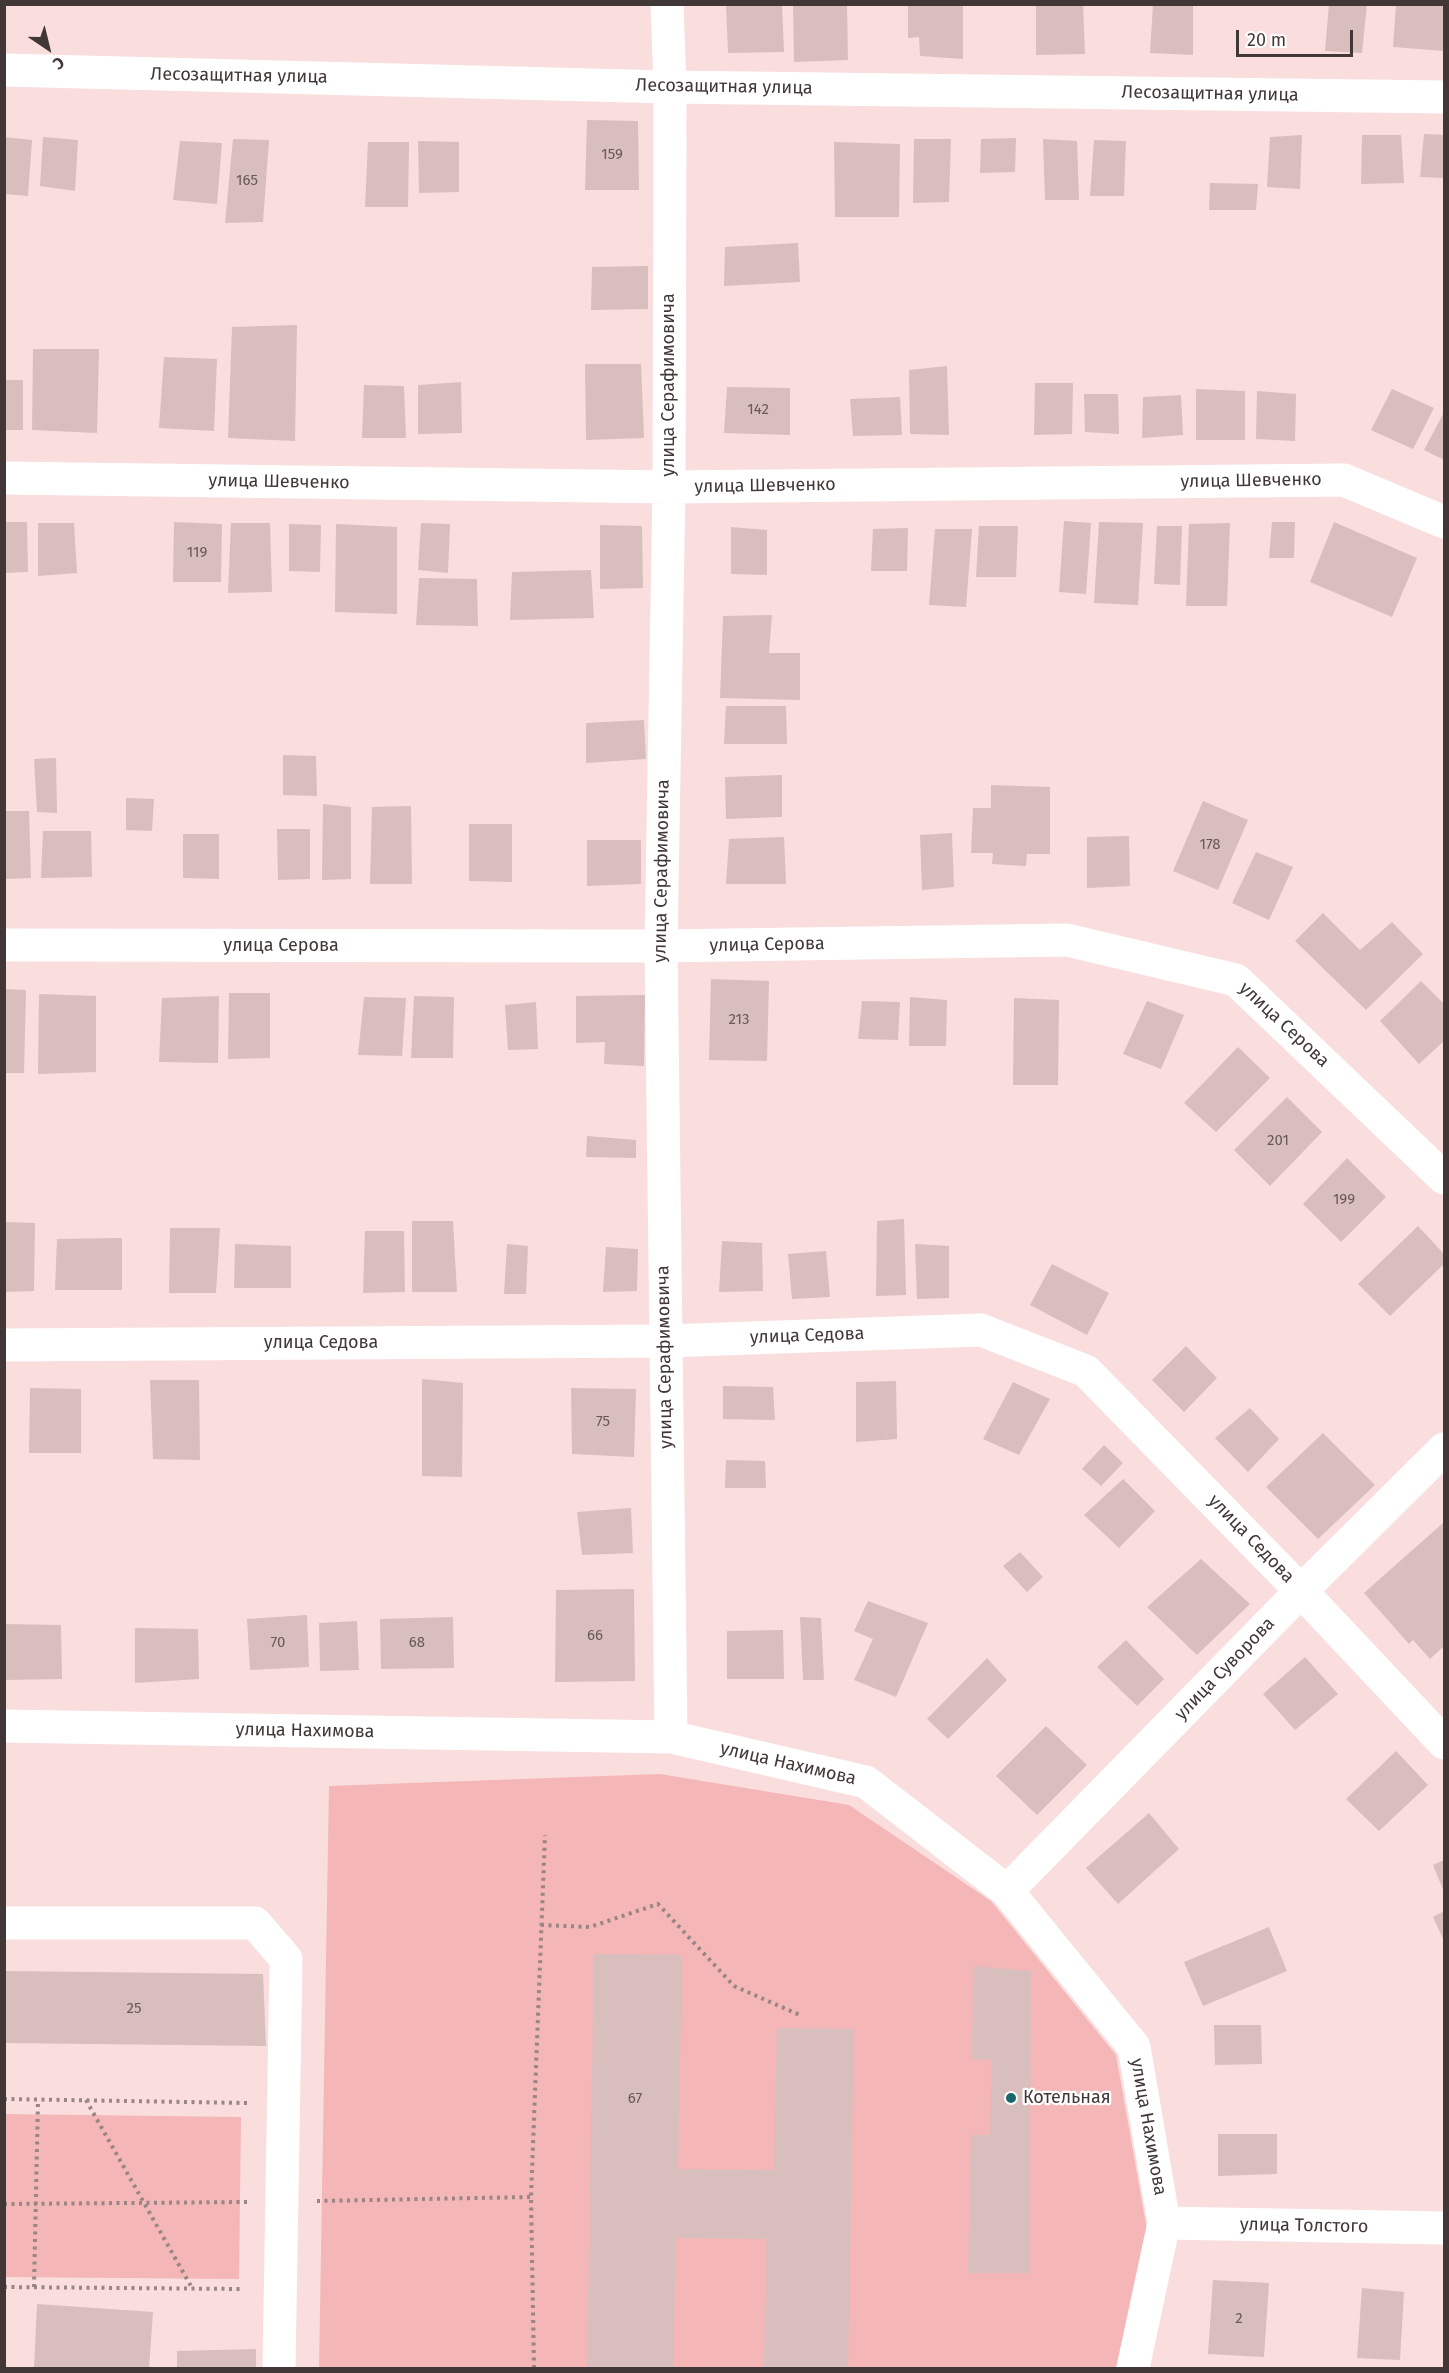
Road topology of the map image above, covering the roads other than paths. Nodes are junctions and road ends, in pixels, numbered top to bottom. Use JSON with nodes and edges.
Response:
{"nodes":[{"id":1,"x":667,"y":4,"type":"edge"},
{"id":2,"x":4,"y":70,"type":"edge"},
{"id":3,"x":670,"y":87,"type":"junction"},
{"id":4,"x":1444,"y":97,"type":"edge"},
{"id":5,"x":4,"y":478,"type":"edge"},
{"id":6,"x":669,"y":487,"type":"junction"},
{"id":7,"x":1444,"y":522,"type":"edge"},
{"id":8,"x":4,"y":945,"type":"edge"},
{"id":9,"x":661,"y":946,"type":"junction"},
{"id":10,"x":1444,"y":1178,"type":"edge"},
{"id":11,"x":665,"y":1341,"type":"junction"},
{"id":12,"x":4,"y":1345,"type":"edge"},
{"id":13,"x":1444,"y":1449,"type":"edge"},
{"id":14,"x":1301,"y":1591,"type":"junction"},
{"id":15,"x":4,"y":1726,"type":"edge"},
{"id":16,"x":671,"y":1737,"type":"junction"},
{"id":17,"x":1444,"y":1743,"type":"edge"},
{"id":18,"x":1007,"y":1891,"type":"junction"},
{"id":19,"x":4,"y":1923,"type":"edge"},
{"id":20,"x":1164,"y":2223,"type":"junction"},
{"id":21,"x":1444,"y":2228,"type":"edge"},
{"id":22,"x":279,"y":2368,"type":"edge"},
{"id":23,"x":1133,"y":2368,"type":"edge"}],
"edges":[{"from":1,"to":3,"type":"street","name":"улица Серафимовича"},
{"from":2,"to":3,"type":"street","name":"Лесозащитная улица"},
{"from":3,"to":4,"type":"street","name":"Лесозащитная улица"},
{"from":3,"to":6,"type":"street","name":"улица Серафимовича"},
{"from":5,"to":6,"type":"street","name":"улица Шевченко"},
{"from":6,"to":7,"type":"street","name":"улица Шевченко"},
{"from":6,"to":9,"type":"street","name":"улица Серафимовича"},
{"from":8,"to":9,"type":"street","name":"улица Серова"},
{"from":9,"to":10,"type":"street","name":"улица Серова"},
{"from":9,"to":11,"type":"street","name":"улица Серафимовича"},
{"from":11,"to":12,"type":"street","name":"улица Седова"},
{"from":11,"to":14,"type":"street","name":"улица Седова"},
{"from":11,"to":16,"type":"street","name":"улица Серафимовича"},
{"from":13,"to":14,"type":"street","name":"улица Суворова"},
{"from":14,"to":17,"type":"street","name":"улица Седова"},
{"from":14,"to":18,"type":"street","name":"улица Суворова"},
{"from":15,"to":16,"type":"street","name":"улица Нахимова"},
{"from":16,"to":18,"type":"street","name":"улица Нахимова"},
{"from":18,"to":20,"type":"street","name":"улица Нахимова"},
{"from":19,"to":22,"type":"street"},
{"from":20,"to":21,"type":"street","name":"улица Толстого"},
{"from":20,"to":23,"type":"street","name":"улица Нахимова"}]}
